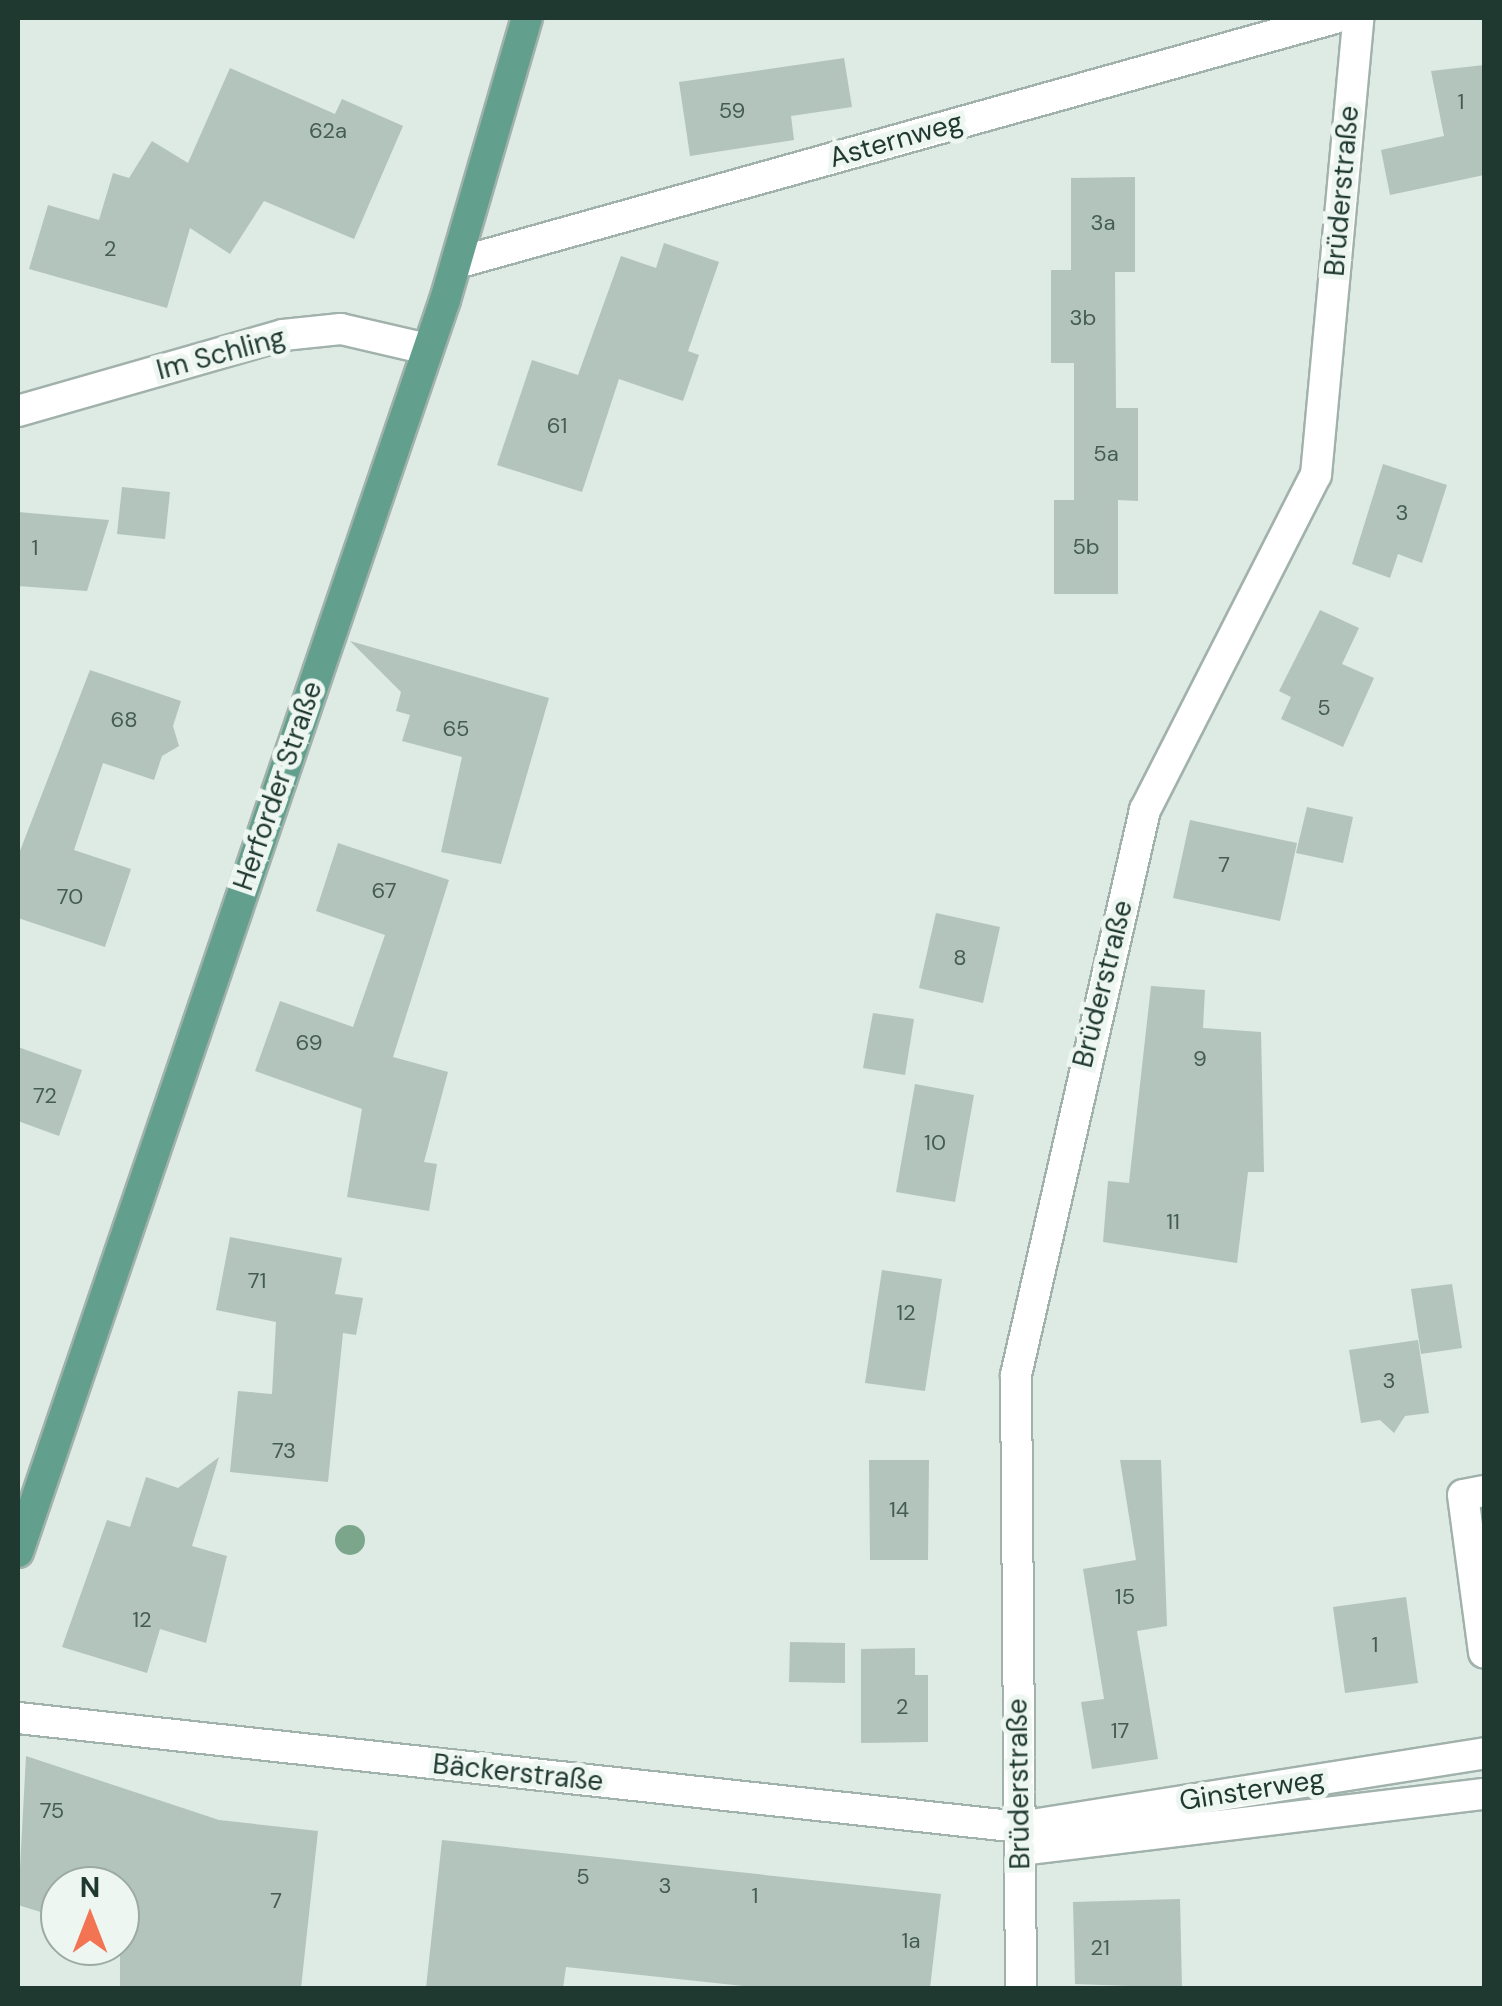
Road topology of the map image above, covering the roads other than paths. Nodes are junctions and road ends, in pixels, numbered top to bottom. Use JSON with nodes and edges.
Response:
{"nodes":[{"id":1,"x":527,"y":18,"type":"edge"},
{"id":2,"x":1335,"y":18,"type":"edge"},
{"id":3,"x":1358,"y":18,"type":"edge"},
{"id":4,"x":457,"y":263,"type":"junction"},
{"id":5,"x":427,"y":349,"type":"junction"},
{"id":6,"x":18,"y":411,"type":"edge"},
{"id":7,"x":1474,"y":1493,"type":"edge"},
{"id":8,"x":18,"y":1552,"type":"edge"},
{"id":9,"x":1484,"y":1653,"type":"edge"},
{"id":10,"x":18,"y":1718,"type":"edge"},
{"id":11,"x":1484,"y":1753,"type":"edge"},
{"id":12,"x":1484,"y":1794,"type":"edge"},
{"id":13,"x":1020,"y":1839,"type":"junction"},
{"id":14,"x":1021,"y":1988,"type":"edge"}],
"edges":[{"from":1,"to":4,"type":"main road","name":"Herforder Straße"},
{"from":2,"to":4,"type":"street","name":"Asternweg"},
{"from":3,"to":13,"type":"street","name":"Brüderstraße"},
{"from":4,"to":5,"type":"main road","name":"Herforder Straße"},
{"from":5,"to":6,"type":"street","name":"Im Schling"},
{"from":5,"to":8,"type":"main road","name":"Herforder Straße"},
{"from":7,"to":9,"type":"street"},
{"from":10,"to":13,"type":"street","name":"Bäckerstraße"},
{"from":11,"to":13,"type":"street","name":"Ginsterweg"},
{"from":12,"to":13,"type":"street"},
{"from":13,"to":14,"type":"street","name":"Brüderstraße"}]}
